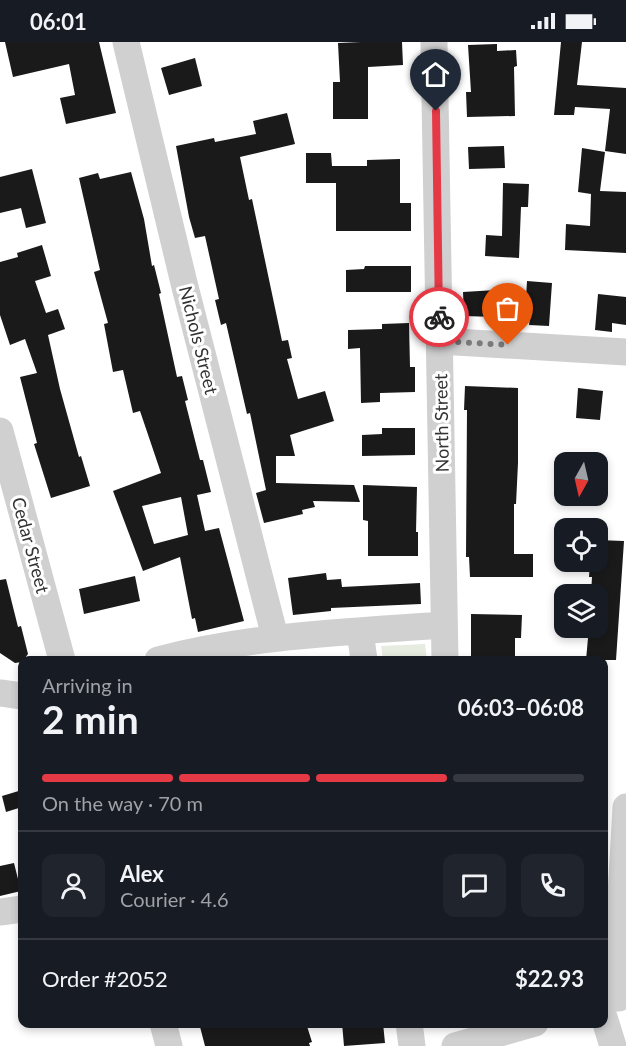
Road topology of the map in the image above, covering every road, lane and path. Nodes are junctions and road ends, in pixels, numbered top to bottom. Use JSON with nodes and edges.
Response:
{"nodes":[{"id":1,"x":126,"y":42,"type":"edge"},
{"id":2,"x":434,"y":42,"type":"edge"},
{"id":3,"x":439,"y":341,"type":"junction"},
{"id":4,"x":626,"y":352,"type":"edge"},
{"id":5,"x":0,"y":431,"type":"edge"},
{"id":6,"x":444,"y":625,"type":"junction"},
{"id":7,"x":360,"y":631,"type":"junction"},
{"id":8,"x":275,"y":637,"type":"junction"},
{"id":9,"x":61,"y":656,"type":"edge"},
{"id":10,"x":174,"y":656,"type":"edge"},
{"id":11,"x":363,"y":656,"type":"edge"},
{"id":12,"x":445,"y":656,"type":"edge"},
{"id":13,"x":0,"y":693,"type":"edge"},
{"id":14,"x":18,"y":695,"type":"edge"},
{"id":15,"x":626,"y":807,"type":"edge"},
{"id":16,"x":18,"y":910,"type":"edge"},
{"id":17,"x":0,"y":912,"type":"edge"},
{"id":18,"x":613,"y":1003,"type":"edge"},
{"id":19,"x":164,"y":1028,"type":"edge"},
{"id":20,"x":410,"y":1028,"type":"edge"},
{"id":21,"x":518,"y":1028,"type":"edge"},
{"id":22,"x":169,"y":1046,"type":"edge"},
{"id":23,"x":412,"y":1046,"type":"edge"},
{"id":24,"x":455,"y":1046,"type":"edge"},
{"id":25,"x":613,"y":1046,"type":"edge"}],
"edges":[{"from":1,"to":8,"type":"street","name":"Nichols Street"},
{"from":2,"to":3,"type":"street","name":"North Street"},
{"from":3,"to":4,"type":"street"},
{"from":3,"to":6,"type":"street","name":"North Street"},
{"from":5,"to":9,"type":"street","name":"Cedar Street"},
{"from":6,"to":7,"type":"street"},
{"from":6,"to":12,"type":"street","name":"North Street"},
{"from":7,"to":8,"type":"street"},
{"from":7,"to":11,"type":"street"},
{"from":8,"to":10,"type":"street"},
{"from":13,"to":14,"type":"street"},
{"from":15,"to":18,"type":"street"},
{"from":16,"to":17,"type":"street"},
{"from":18,"to":25,"type":"street"},
{"from":19,"to":22,"type":"street"},
{"from":20,"to":23,"type":"street"},
{"from":21,"to":24,"type":"street"}]}
